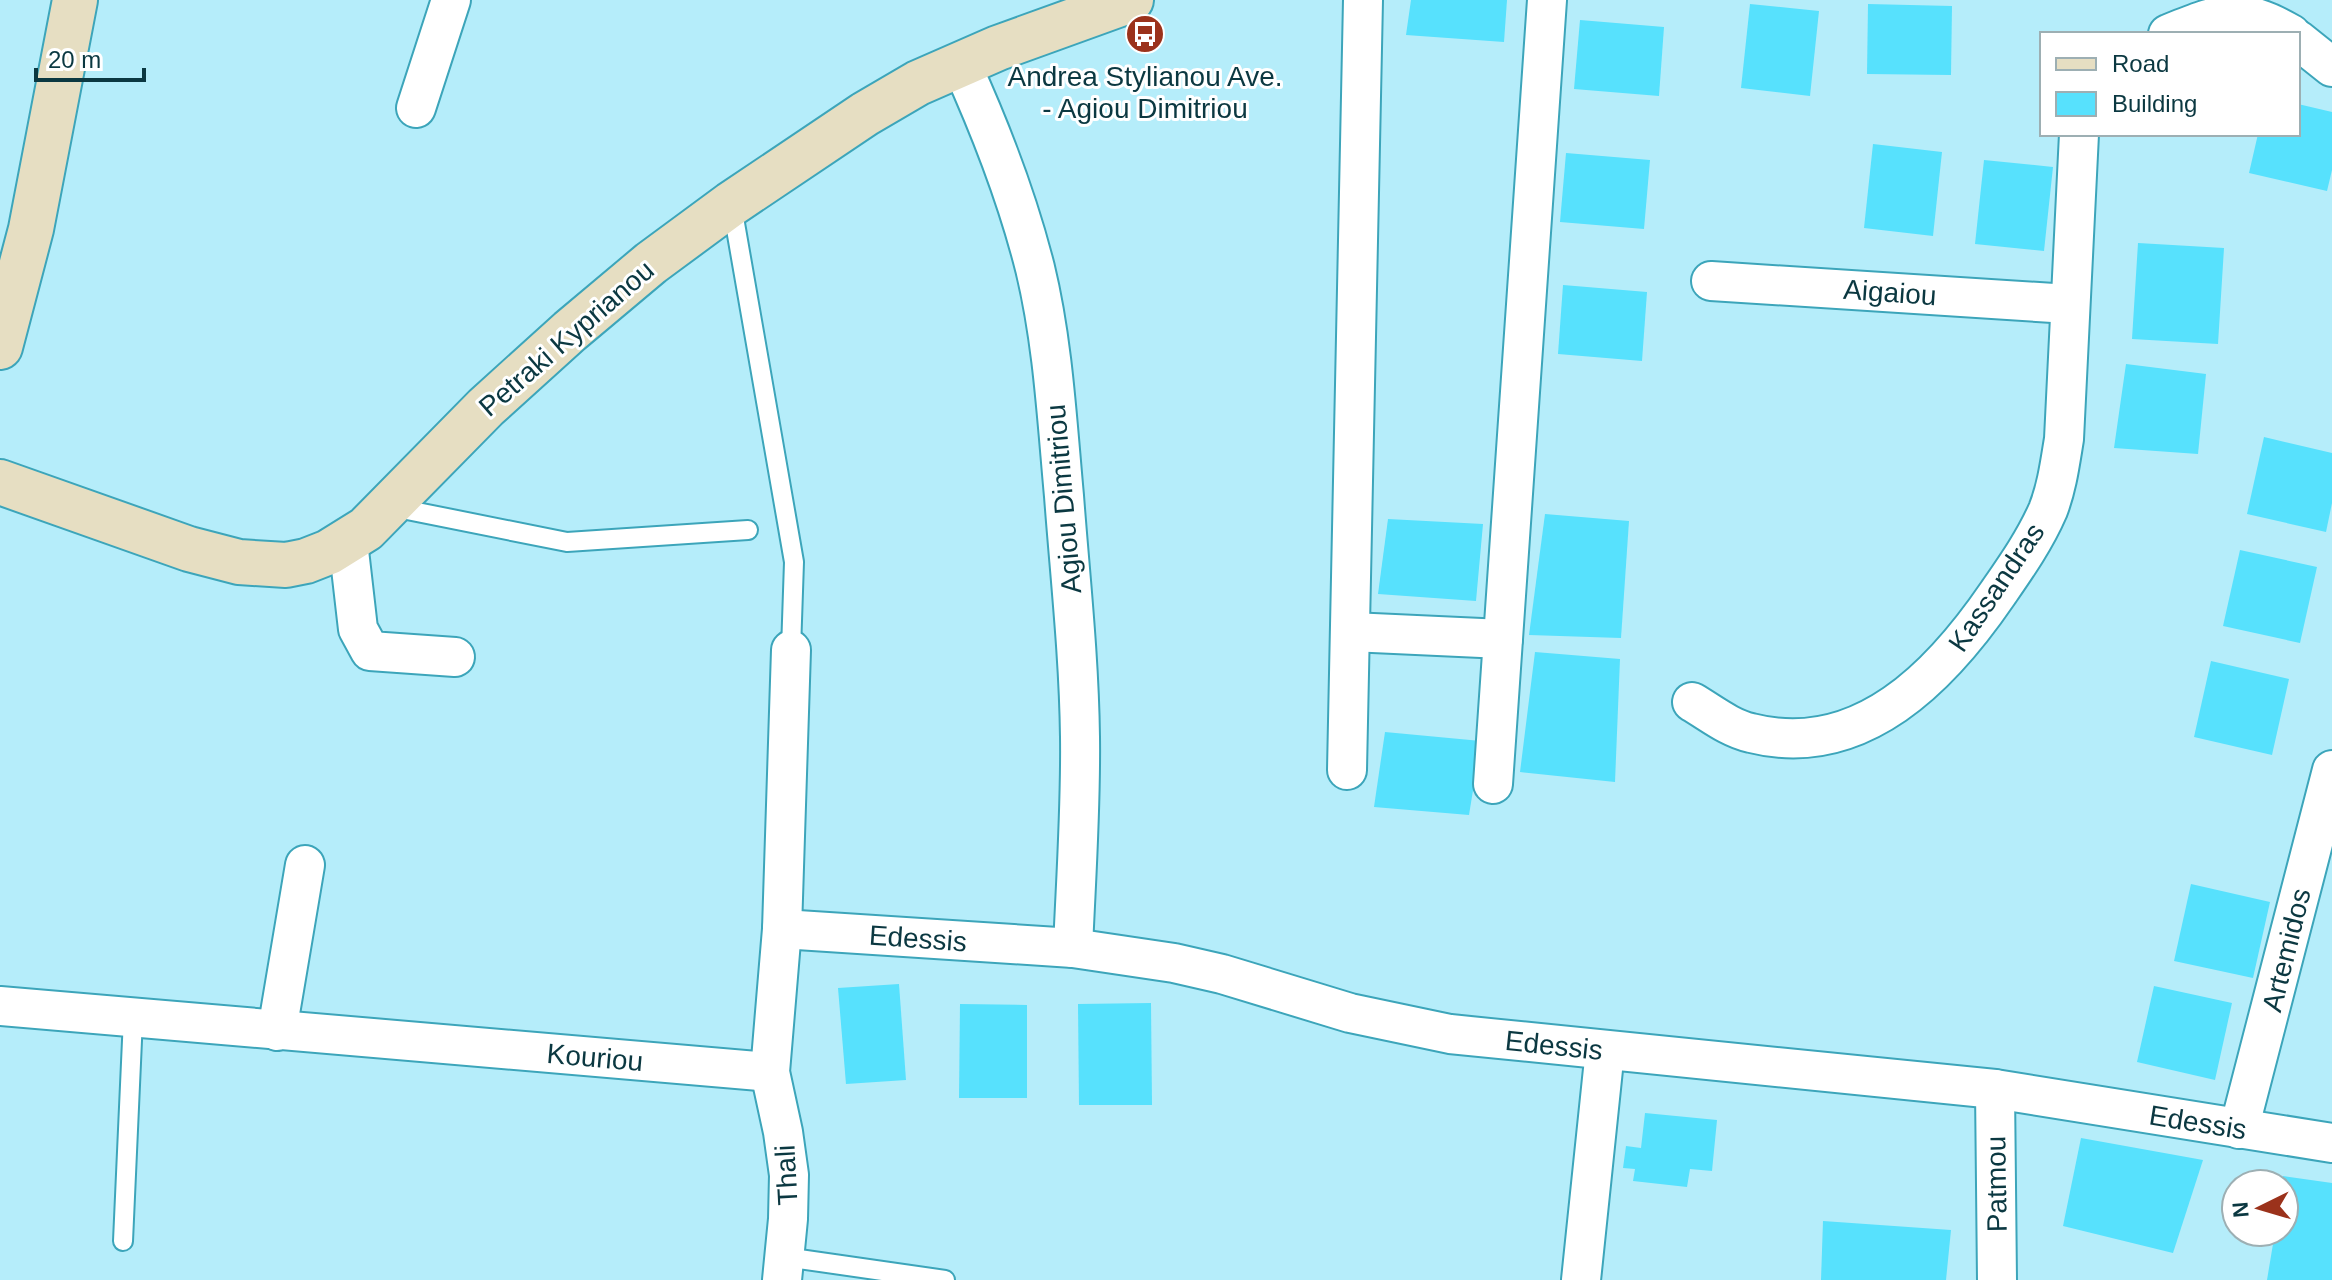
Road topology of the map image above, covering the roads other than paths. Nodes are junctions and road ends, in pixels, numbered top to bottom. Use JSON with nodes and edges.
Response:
{"nodes":[{"id":1,"x":75,"y":0,"type":"edge"},
{"id":2,"x":451,"y":0,"type":"edge"},
{"id":3,"x":1131,"y":0,"type":"edge"},
{"id":4,"x":1363,"y":0,"type":"edge"},
{"id":5,"x":1547,"y":0,"type":"edge"},
{"id":6,"x":1086,"y":7,"type":"edge"},
{"id":7,"x":2174,"y":32,"type":"edge"},
{"id":8,"x":2287,"y":32,"type":"edge"},
{"id":9,"x":2300,"y":42,"type":"edge"},
{"id":10,"x":961,"y":64,"type":"junction"},
{"id":11,"x":2332,"y":67,"type":"edge"},
{"id":12,"x":416,"y":108,"type":"dead end"},
{"id":13,"x":2079,"y":136,"type":"edge"},
{"id":14,"x":731,"y":204,"type":"junction"},
{"id":15,"x":1711,"y":281,"type":"dead end"},
{"id":16,"x":2069,"y":304,"type":"junction"},
{"id":17,"x":0,"y":347,"type":"edge"},
{"id":18,"x":0,"y":482,"type":"edge"},
{"id":19,"x":389,"y":506,"type":"junction"},
{"id":20,"x":748,"y":530,"type":"dead end"},
{"id":21,"x":348,"y":542,"type":"junction"},
{"id":22,"x":1351,"y":632,"type":"junction"},
{"id":23,"x":1503,"y":639,"type":"junction"},
{"id":24,"x":791,"y":650,"type":"joint"},
{"id":25,"x":455,"y":657,"type":"dead end"},
{"id":26,"x":1692,"y":702,"type":"dead end"},
{"id":27,"x":1347,"y":770,"type":"dead end"},
{"id":28,"x":2332,"y":770,"type":"edge"},
{"id":29,"x":1493,"y":784,"type":"dead end"},
{"id":30,"x":305,"y":865,"type":"dead end"},
{"id":31,"x":782,"y":929,"type":"junction"},
{"id":32,"x":1073,"y":948,"type":"junction"},
{"id":33,"x":0,"y":1006,"type":"edge"},
{"id":34,"x":133,"y":1018,"type":"junction"},
{"id":35,"x":277,"y":1031,"type":"junction"},
{"id":36,"x":1605,"y":1050,"type":"junction"},
{"id":37,"x":770,"y":1072,"type":"junction"},
{"id":38,"x":1995,"y":1089,"type":"junction"},
{"id":39,"x":2239,"y":1129,"type":"junction"},
{"id":40,"x":2332,"y":1143,"type":"edge"},
{"id":41,"x":123,"y":1241,"type":"dead end"},
{"id":42,"x":784,"y":1268,"type":"edge"},
{"id":43,"x":945,"y":1280,"type":"edge"},
{"id":44,"x":1581,"y":1280,"type":"edge"},
{"id":45,"x":1997,"y":1280,"type":"edge"}],
"edges":[{"from":1,"to":17,"type":"main road"},
{"from":2,"to":12,"type":"street"},
{"from":3,"to":6,"type":"main road","name":"Petraki Kyprianou"},
{"from":4,"to":22,"type":"street"},
{"from":5,"to":23,"type":"street"},
{"from":6,"to":10,"type":"main road","name":"Petraki Kyprianou"},
{"from":7,"to":8,"type":"street"},
{"from":9,"to":11,"type":"street"},
{"from":10,"to":14,"type":"main road","name":"Petraki Kyprianou"},
{"from":10,"to":32,"type":"street","name":"Agiou Dimitriou"},
{"from":13,"to":16,"type":"street","name":"Kassandras"},
{"from":14,"to":19,"type":"main road","name":"Petraki Kyprianou"},
{"from":14,"to":24,"type":"lane"},
{"from":15,"to":16,"type":"street","name":"Aigaiou"},
{"from":16,"to":26,"type":"street","name":"Kassandras"},
{"from":18,"to":21,"type":"main road","name":"Petraki Kyprianou"},
{"from":19,"to":20,"type":"lane"},
{"from":19,"to":21,"type":"main road","name":"Petraki Kyprianou"},
{"from":21,"to":25,"type":"street"},
{"from":22,"to":23,"type":"street"},
{"from":22,"to":27,"type":"street"},
{"from":23,"to":29,"type":"street"},
{"from":24,"to":31,"type":"street"},
{"from":28,"to":39,"type":"street","name":"Artemidos"},
{"from":30,"to":35,"type":"street"},
{"from":31,"to":32,"type":"street","name":"Edessis"},
{"from":31,"to":37,"type":"street"},
{"from":32,"to":36,"type":"street","name":"Edessis"},
{"from":33,"to":34,"type":"street","name":"Kouriou"},
{"from":34,"to":35,"type":"street","name":"Kouriou"},
{"from":34,"to":41,"type":"lane"},
{"from":35,"to":37,"type":"street","name":"Kouriou"},
{"from":36,"to":38,"type":"street","name":"Edessis"},
{"from":36,"to":44,"type":"street"},
{"from":37,"to":42,"type":"street","name":"Thali"},
{"from":38,"to":39,"type":"street","name":"Edessis"},
{"from":38,"to":45,"type":"street","name":"Patmou"},
{"from":39,"to":40,"type":"street","name":"Edessis"},
{"from":42,"to":43,"type":"lane"}]}
